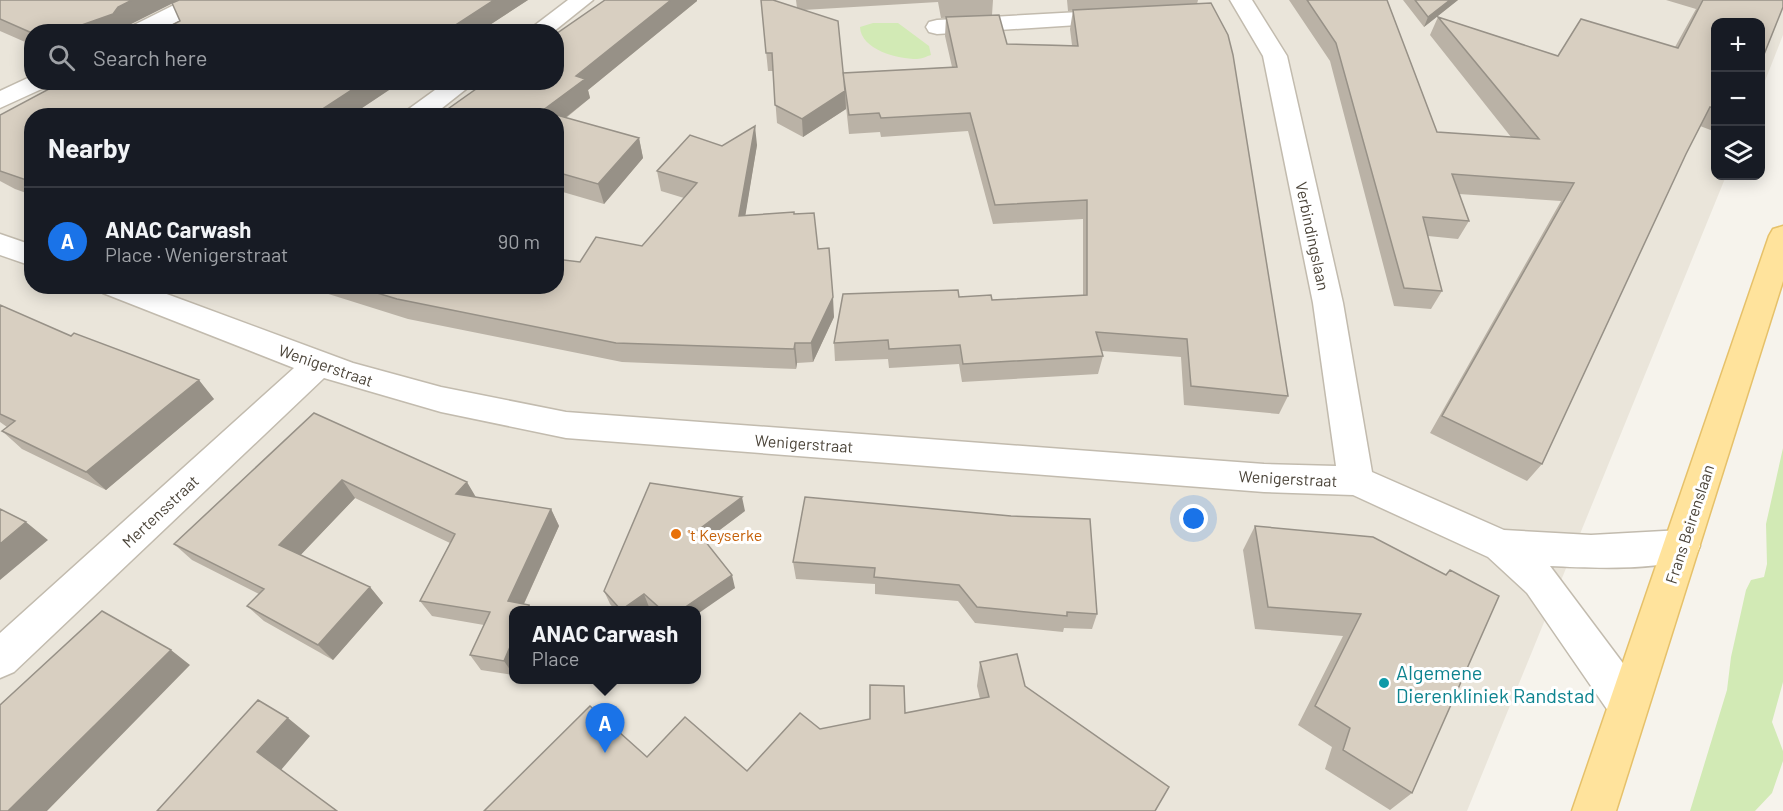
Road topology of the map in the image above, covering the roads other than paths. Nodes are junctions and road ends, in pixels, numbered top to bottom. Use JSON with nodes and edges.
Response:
{"nodes":[{"id":1,"x":201,"y":0,"type":"edge"},
{"id":2,"x":582,"y":0,"type":"edge"},
{"id":3,"x":1238,"y":7,"type":"edge"},
{"id":4,"x":1137,"y":16,"type":"edge"},
{"id":5,"x":154,"y":24,"type":"edge"},
{"id":6,"x":548,"y":24,"type":"edge"},
{"id":7,"x":937,"y":27,"type":"dead end"},
{"id":8,"x":24,"y":89,"type":"edge"},
{"id":9,"x":452,"y":90,"type":"edge"},
{"id":10,"x":0,"y":101,"type":"edge"},
{"id":11,"x":426,"y":108,"type":"edge"},
{"id":12,"x":1783,"y":236,"type":"edge"},
{"id":13,"x":0,"y":244,"type":"edge"},
{"id":14,"x":24,"y":253,"type":"edge"},
{"id":15,"x":161,"y":294,"type":"edge"},
{"id":16,"x":320,"y":364,"type":"junction"},
{"id":17,"x":1356,"y":481,"type":"junction"},
{"id":18,"x":1501,"y":546,"type":"junction"},
{"id":19,"x":1682,"y":546,"type":"junction"},
{"id":20,"x":0,"y":658,"type":"edge"},
{"id":21,"x":1628,"y":704,"type":"junction"},
{"id":22,"x":1594,"y":811,"type":"edge"}],
"edges":[{"from":1,"to":5,"type":"street"},
{"from":2,"to":6,"type":"street"},
{"from":3,"to":17,"type":"street","name":"Verbindingslaan"},
{"from":4,"to":7,"type":"street"},
{"from":8,"to":10,"type":"street"},
{"from":9,"to":11,"type":"street"},
{"from":12,"to":19,"type":"main road","name":"Frans Beirenslaan"},
{"from":13,"to":14,"type":"street"},
{"from":15,"to":16,"type":"street","name":"Wenigerstraat"},
{"from":16,"to":17,"type":"street","name":"Wenigerstraat"},
{"from":16,"to":20,"type":"street","name":"Mertensstraat"},
{"from":17,"to":18,"type":"street","name":"Wenigerstraat"},
{"from":18,"to":19,"type":"street","name":"Wenigerstraat"},
{"from":18,"to":21,"type":"street","name":"Wenigerstraat"},
{"from":19,"to":21,"type":"main road","name":"Frans Beirenslaan"},
{"from":21,"to":22,"type":"main road","name":"Frans Beirenslaan"}]}
